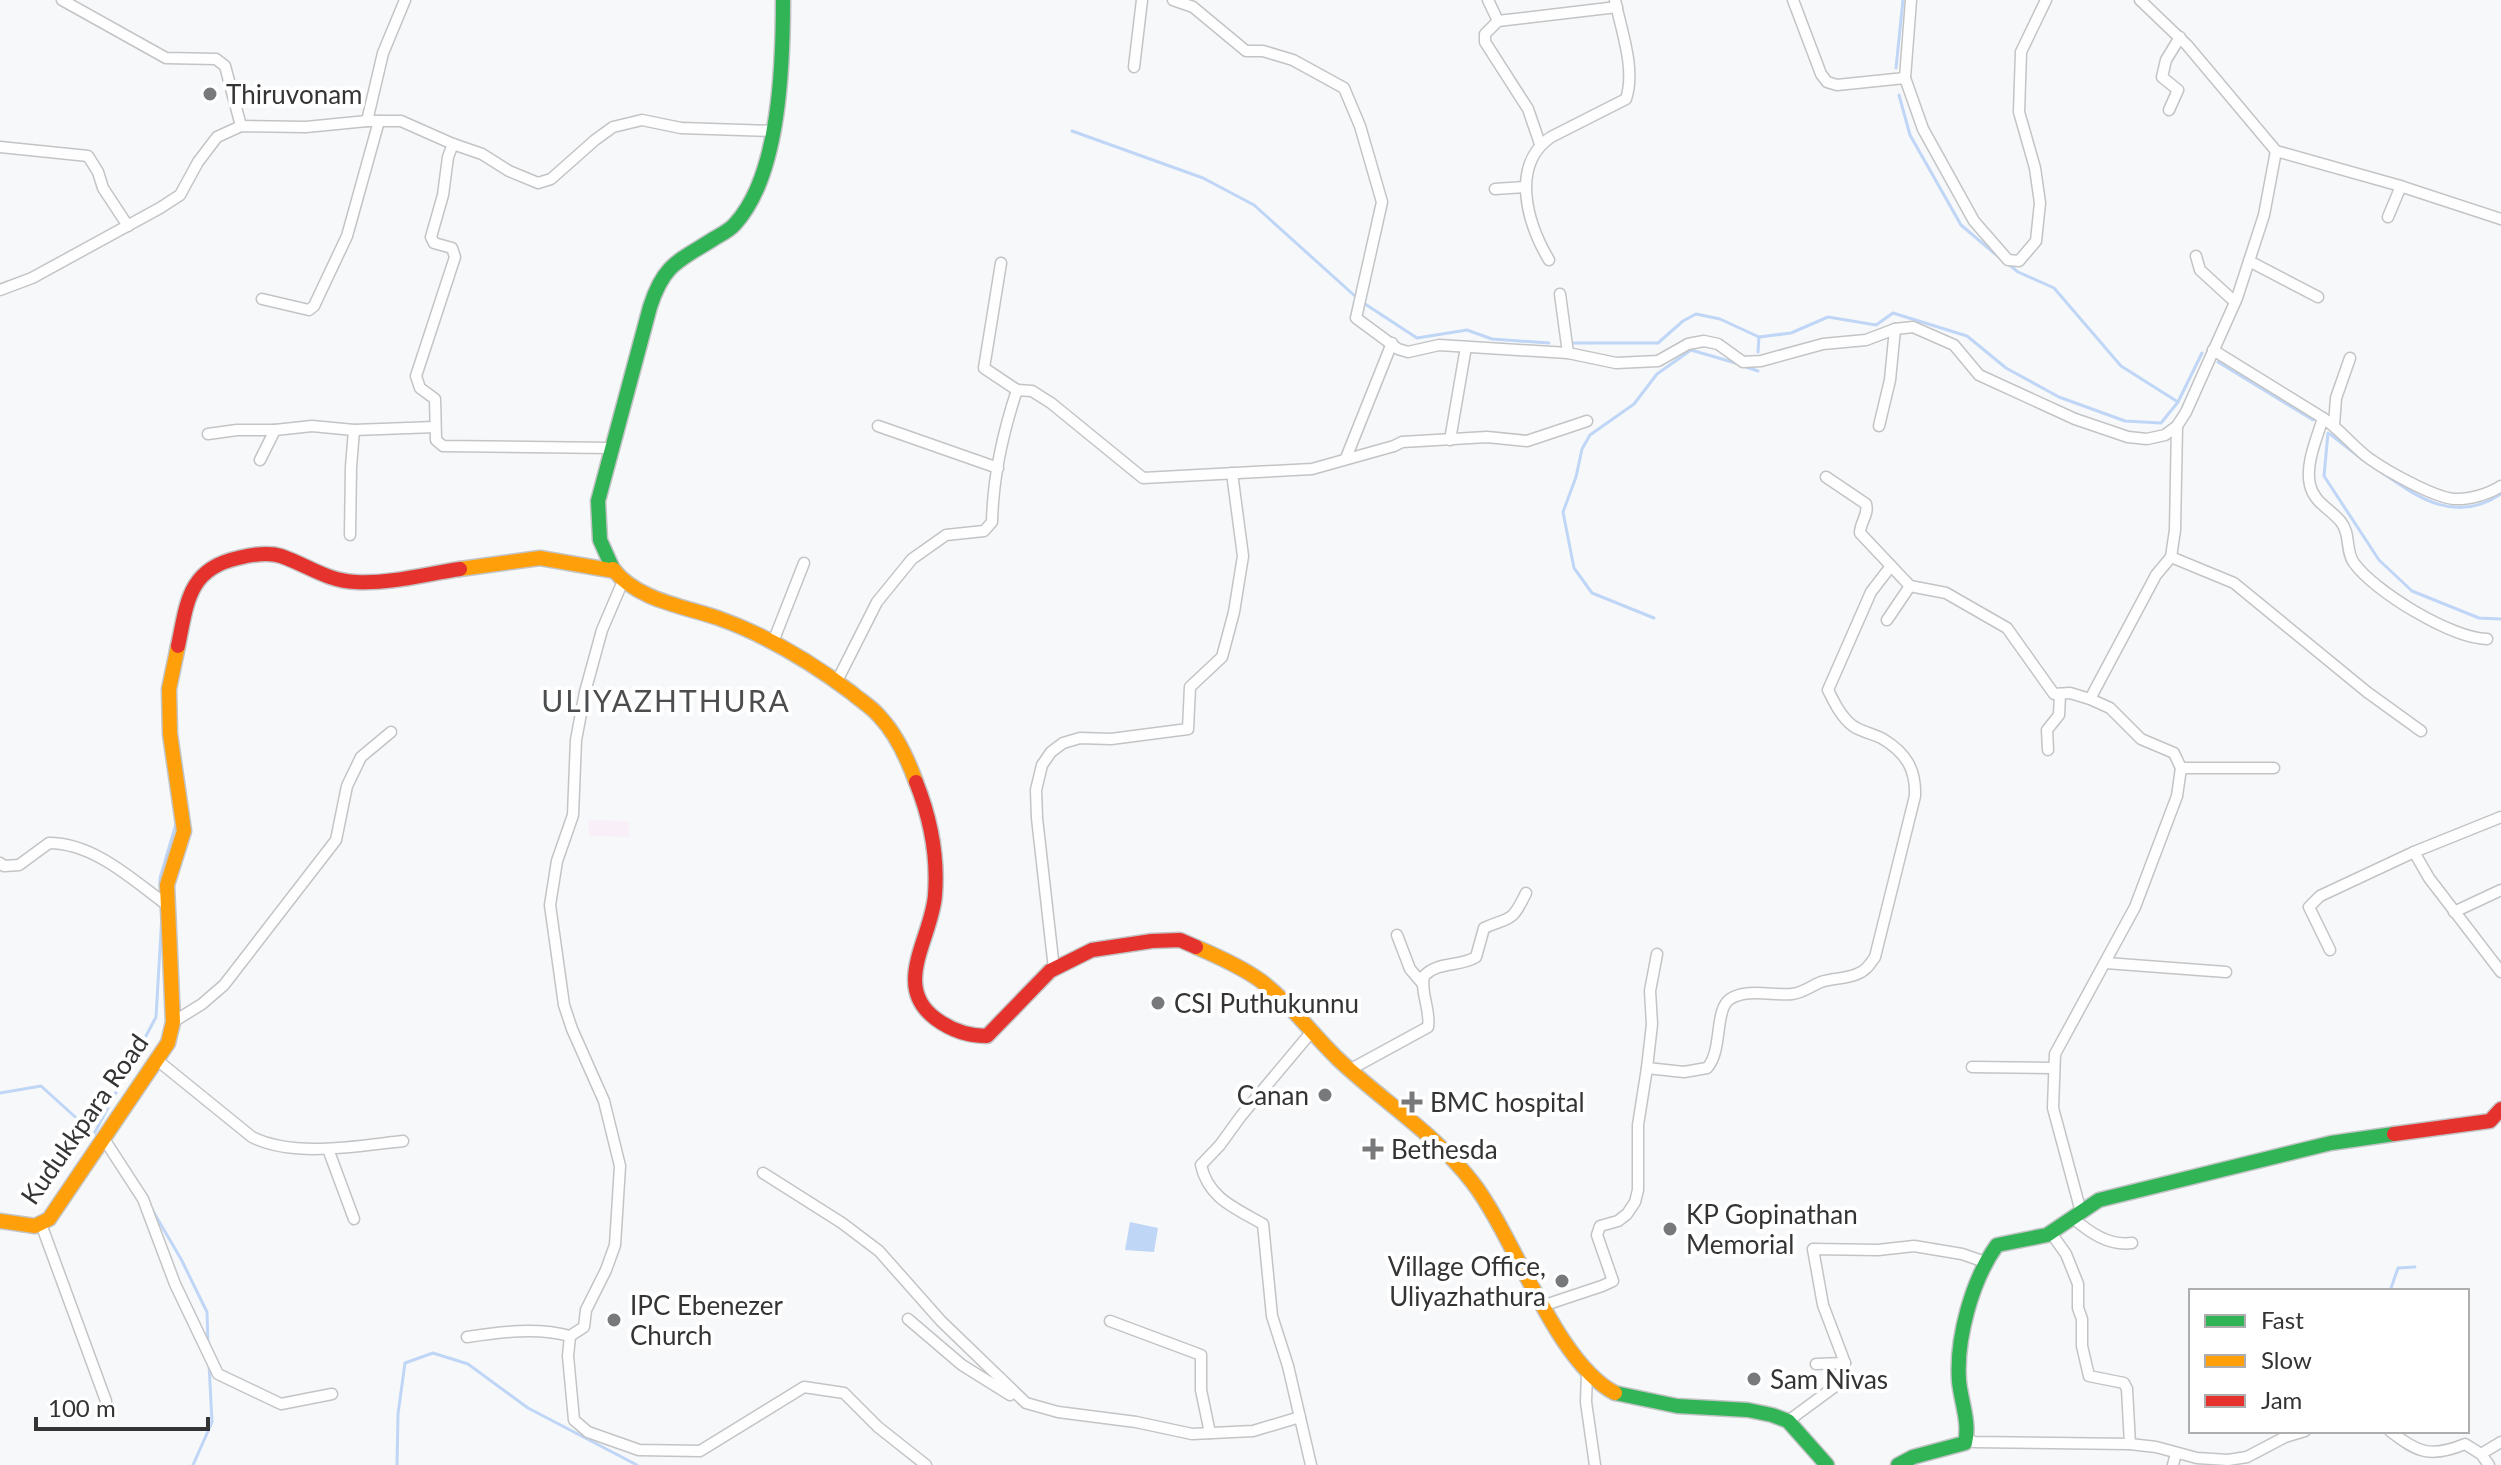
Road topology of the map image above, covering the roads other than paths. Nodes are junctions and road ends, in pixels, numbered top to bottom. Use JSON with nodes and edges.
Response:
{"nodes":[{"id":1,"x":62,"y":0,"type":"edge"},
{"id":2,"x":405,"y":0,"type":"edge"},
{"id":3,"x":783,"y":0,"type":"edge"},
{"id":4,"x":1142,"y":0,"type":"edge"},
{"id":5,"x":1173,"y":0,"type":"edge"},
{"id":6,"x":1488,"y":0,"type":"edge"},
{"id":7,"x":1793,"y":0,"type":"edge"},
{"id":8,"x":1911,"y":0,"type":"edge"},
{"id":9,"x":2046,"y":0,"type":"edge"},
{"id":10,"x":2140,"y":0,"type":"edge"},
{"id":11,"x":1616,"y":3,"type":"edge"},
{"id":12,"x":1498,"y":21,"type":"junction"},
{"id":13,"x":2180,"y":37,"type":"junction"},
{"id":14,"x":1134,"y":67,"type":"dead end"},
{"id":15,"x":1905,"y":78,"type":"junction"},
{"id":16,"x":2169,"y":110,"type":"dead end"},
{"id":17,"x":373,"y":121,"type":"junction"},
{"id":18,"x":241,"y":126,"type":"junction"},
{"id":19,"x":774,"y":131,"type":"junction"},
{"id":20,"x":453,"y":144,"type":"junction"},
{"id":21,"x":1540,"y":144,"type":"junction"},
{"id":22,"x":0,"y":147,"type":"edge"},
{"id":23,"x":2276,"y":151,"type":"junction"},
{"id":24,"x":2401,"y":186,"type":"junction"},
{"id":25,"x":1525,"y":187,"type":"junction"},
{"id":26,"x":1495,"y":189,"type":"dead end"},
{"id":27,"x":2388,"y":217,"type":"dead end"},
{"id":28,"x":2501,"y":219,"type":"edge"},
{"id":29,"x":128,"y":226,"type":"junction"},
{"id":30,"x":2196,"y":256,"type":"dead end"},
{"id":31,"x":1549,"y":260,"type":"dead end"},
{"id":32,"x":2249,"y":261,"type":"junction"},
{"id":33,"x":1001,"y":263,"type":"dead end"},
{"id":34,"x":0,"y":290,"type":"edge"},
{"id":35,"x":1560,"y":294,"type":"dead end"},
{"id":36,"x":2318,"y":297,"type":"dead end"},
{"id":37,"x":262,"y":299,"type":"dead end"},
{"id":38,"x":2235,"y":302,"type":"junction"},
{"id":39,"x":1895,"y":329,"type":"junction"},
{"id":40,"x":1392,"y":343,"type":"junction"},
{"id":41,"x":1466,"y":347,"type":"junction"},
{"id":42,"x":2213,"y":350,"type":"junction"},
{"id":43,"x":1568,"y":353,"type":"junction"},
{"id":44,"x":2350,"y":358,"type":"dead end"},
{"id":45,"x":1017,"y":390,"type":"junction"},
{"id":46,"x":2323,"y":418,"type":"junction"},
{"id":47,"x":1587,"y":421,"type":"dead end"},
{"id":48,"x":2334,"y":425,"type":"junction"},
{"id":49,"x":878,"y":426,"type":"dead end"},
{"id":50,"x":1879,"y":426,"type":"dead end"},
{"id":51,"x":2177,"y":426,"type":"junction"},
{"id":52,"x":435,"y":427,"type":"junction"},
{"id":53,"x":275,"y":430,"type":"junction"},
{"id":54,"x":354,"y":430,"type":"junction"},
{"id":55,"x":208,"y":434,"type":"dead end"},
{"id":56,"x":1450,"y":440,"type":"junction"},
{"id":57,"x":611,"y":448,"type":"junction"},
{"id":58,"x":1346,"y":458,"type":"junction"},
{"id":59,"x":260,"y":460,"type":"dead end"},
{"id":60,"x":998,"y":468,"type":"junction"},
{"id":61,"x":1232,"y":473,"type":"junction"},
{"id":62,"x":1826,"y":477,"type":"dead end"},
{"id":63,"x":2501,"y":486,"type":"edge"},
{"id":64,"x":350,"y":535,"type":"dead end"},
{"id":65,"x":2171,"y":557,"type":"junction"},
{"id":66,"x":804,"y":563,"type":"dead end"},
{"id":67,"x":1891,"y":566,"type":"junction"},
{"id":68,"x":619,"y":576,"type":"junction"},
{"id":69,"x":1910,"y":586,"type":"junction"},
{"id":70,"x":1887,"y":620,"type":"dead end"},
{"id":71,"x":2487,"y":639,"type":"dead end"},
{"id":72,"x":773,"y":642,"type":"junction"},
{"id":73,"x":837,"y":681,"type":"junction"},
{"id":74,"x":2060,"y":694,"type":"junction"},
{"id":75,"x":2090,"y":699,"type":"junction"},
{"id":76,"x":2421,"y":731,"type":"dead end"},
{"id":77,"x":391,"y":732,"type":"dead end"},
{"id":78,"x":2048,"y":750,"type":"dead end"},
{"id":79,"x":2181,"y":768,"type":"junction"},
{"id":80,"x":2274,"y":768,"type":"dead end"},
{"id":81,"x":2501,"y":817,"type":"edge"},
{"id":82,"x":2414,"y":852,"type":"junction"},
{"id":83,"x":0,"y":863,"type":"edge"},
{"id":84,"x":2501,"y":890,"type":"edge"},
{"id":85,"x":1526,"y":893,"type":"dead end"},
{"id":86,"x":167,"y":905,"type":"junction"},
{"id":87,"x":2454,"y":912,"type":"junction"},
{"id":88,"x":1397,"y":935,"type":"dead end"},
{"id":89,"x":2330,"y":950,"type":"dead end"},
{"id":90,"x":1657,"y":954,"type":"dead end"},
{"id":91,"x":2106,"y":963,"type":"junction"},
{"id":92,"x":1054,"y":969,"type":"junction"},
{"id":93,"x":2226,"y":972,"type":"dead end"},
{"id":94,"x":2501,"y":972,"type":"edge"},
{"id":95,"x":1422,"y":983,"type":"junction"},
{"id":96,"x":173,"y":1022,"type":"junction"},
{"id":97,"x":1313,"y":1030,"type":"junction"},
{"id":98,"x":157,"y":1060,"type":"junction"},
{"id":99,"x":1972,"y":1067,"type":"dead end"},
{"id":100,"x":1647,"y":1068,"type":"junction"},
{"id":101,"x":2054,"y":1068,"type":"junction"},
{"id":102,"x":1351,"y":1069,"type":"junction"},
{"id":103,"x":2501,"y":1109,"type":"edge"},
{"id":104,"x":104,"y":1139,"type":"junction"},
{"id":105,"x":403,"y":1141,"type":"dead end"},
{"id":106,"x":328,"y":1149,"type":"junction"},
{"id":107,"x":763,"y":1173,"type":"dead end"},
{"id":108,"x":2077,"y":1215,"type":"junction"},
{"id":109,"x":354,"y":1219,"type":"dead end"},
{"id":110,"x":0,"y":1221,"type":"edge"},
{"id":111,"x":41,"y":1224,"type":"junction"},
{"id":112,"x":2051,"y":1233,"type":"junction"},
{"id":113,"x":2132,"y":1243,"type":"dead end"},
{"id":114,"x":1985,"y":1262,"type":"junction"},
{"id":115,"x":1545,"y":1305,"type":"junction"},
{"id":116,"x":908,"y":1319,"type":"dead end"},
{"id":117,"x":1110,"y":1321,"type":"dead end"},
{"id":118,"x":570,"y":1336,"type":"junction"},
{"id":119,"x":467,"y":1337,"type":"dead end"},
{"id":120,"x":1845,"y":1363,"type":"junction"},
{"id":121,"x":1816,"y":1364,"type":"dead end"},
{"id":122,"x":1587,"y":1372,"type":"junction"},
{"id":123,"x":332,"y":1394,"type":"dead end"},
{"id":124,"x":106,"y":1401,"type":"dead end"},
{"id":125,"x":1026,"y":1403,"type":"junction"},
{"id":126,"x":1300,"y":1417,"type":"junction"},
{"id":127,"x":1788,"y":1421,"type":"junction"},
{"id":128,"x":1210,"y":1433,"type":"junction"},
{"id":129,"x":2298,"y":1433,"type":"edge"},
{"id":130,"x":2393,"y":1433,"type":"edge"},
{"id":131,"x":1966,"y":1438,"type":"junction"},
{"id":132,"x":2501,"y":1442,"type":"edge"},
{"id":133,"x":2130,"y":1444,"type":"junction"},
{"id":134,"x":2259,"y":1451,"type":"junction"},
{"id":135,"x":2176,"y":1453,"type":"junction"},
{"id":136,"x":2481,"y":1454,"type":"junction"},
{"id":137,"x":926,"y":1465,"type":"edge"},
{"id":138,"x":1311,"y":1465,"type":"edge"},
{"id":139,"x":1595,"y":1465,"type":"edge"},
{"id":140,"x":1827,"y":1465,"type":"edge"},
{"id":141,"x":1898,"y":1465,"type":"edge"},
{"id":142,"x":2173,"y":1465,"type":"edge"},
{"id":143,"x":2262,"y":1465,"type":"edge"},
{"id":144,"x":2489,"y":1465,"type":"edge"}],
"edges":[{"from":1,"to":18,"type":"street"},
{"from":2,"to":17,"type":"street"},
{"from":3,"to":19,"type":"main road"},
{"from":4,"to":14,"type":"street"},
{"from":5,"to":40,"type":"street"},
{"from":6,"to":12,"type":"street"},
{"from":7,"to":15,"type":"street"},
{"from":8,"to":15,"type":"street"},
{"from":9,"to":15,"type":"street"},
{"from":10,"to":13,"type":"street"},
{"from":11,"to":12,"type":"street"},
{"from":11,"to":21,"type":"street"},
{"from":12,"to":21,"type":"street"},
{"from":13,"to":16,"type":"street"},
{"from":13,"to":23,"type":"street"},
{"from":17,"to":18,"type":"street"},
{"from":17,"to":20,"type":"street"},
{"from":17,"to":37,"type":"street"},
{"from":18,"to":29,"type":"street"},
{"from":19,"to":20,"type":"street"},
{"from":19,"to":57,"type":"main road"},
{"from":20,"to":52,"type":"street"},
{"from":21,"to":25,"type":"street"},
{"from":22,"to":29,"type":"street"},
{"from":23,"to":24,"type":"street"},
{"from":23,"to":32,"type":"street"},
{"from":24,"to":27,"type":"street"},
{"from":24,"to":28,"type":"street"},
{"from":25,"to":26,"type":"street"},
{"from":25,"to":31,"type":"street"},
{"from":29,"to":34,"type":"street"},
{"from":30,"to":38,"type":"street"},
{"from":32,"to":36,"type":"street"},
{"from":32,"to":38,"type":"street"},
{"from":33,"to":45,"type":"street"},
{"from":35,"to":43,"type":"street"},
{"from":38,"to":42,"type":"street"},
{"from":39,"to":43,"type":"street"},
{"from":39,"to":50,"type":"street"},
{"from":39,"to":51,"type":"street"},
{"from":40,"to":41,"type":"street"},
{"from":40,"to":58,"type":"street"},
{"from":41,"to":43,"type":"street"},
{"from":41,"to":56,"type":"street"},
{"from":42,"to":46,"type":"street"},
{"from":42,"to":51,"type":"street"},
{"from":44,"to":48,"type":"street"},
{"from":45,"to":60,"type":"street"},
{"from":45,"to":61,"type":"street"},
{"from":46,"to":48,"type":"street"},
{"from":46,"to":71,"type":"street"},
{"from":47,"to":56,"type":"street"},
{"from":48,"to":63,"type":"street"},
{"from":49,"to":60,"type":"street"},
{"from":51,"to":65,"type":"street"},
{"from":52,"to":54,"type":"street"},
{"from":52,"to":57,"type":"street"},
{"from":53,"to":54,"type":"street"},
{"from":53,"to":55,"type":"street"},
{"from":53,"to":59,"type":"street"},
{"from":54,"to":64,"type":"street"},
{"from":56,"to":58,"type":"street"},
{"from":57,"to":68,"type":"main road"},
{"from":58,"to":61,"type":"street"},
{"from":60,"to":73,"type":"street"},
{"from":61,"to":92,"type":"street"},
{"from":62,"to":67,"type":"street"},
{"from":65,"to":75,"type":"street"},
{"from":65,"to":76,"type":"street"},
{"from":66,"to":72,"type":"street"},
{"from":67,"to":69,"type":"street"},
{"from":67,"to":100,"type":"street"},
{"from":68,"to":72,"type":"main road","name":"Kudukkpara Road"},
{"from":68,"to":86,"type":"main road","name":"Kudukkpara Road"},
{"from":68,"to":118,"type":"street"},
{"from":69,"to":70,"type":"street"},
{"from":69,"to":74,"type":"street"},
{"from":72,"to":73,"type":"main road","name":"Kudukkpara Road"},
{"from":73,"to":92,"type":"main road","name":"Kudukkpara Road"},
{"from":74,"to":75,"type":"street"},
{"from":74,"to":78,"type":"street"},
{"from":75,"to":79,"type":"street"},
{"from":77,"to":96,"type":"street"},
{"from":79,"to":80,"type":"street"},
{"from":79,"to":91,"type":"street"},
{"from":81,"to":82,"type":"street"},
{"from":82,"to":87,"type":"street"},
{"from":82,"to":89,"type":"street"},
{"from":83,"to":86,"type":"street"},
{"from":84,"to":87,"type":"street"},
{"from":85,"to":95,"type":"street"},
{"from":86,"to":96,"type":"main road","name":"Kudukkpara Road"},
{"from":87,"to":94,"type":"street"},
{"from":88,"to":95,"type":"street"},
{"from":90,"to":100,"type":"street"},
{"from":91,"to":93,"type":"street"},
{"from":91,"to":101,"type":"street"},
{"from":92,"to":97,"type":"main road"},
{"from":95,"to":102,"type":"street"},
{"from":96,"to":98,"type":"main road","name":"Kudukkpara Road"},
{"from":97,"to":102,"type":"main road"},
{"from":97,"to":126,"type":"street"},
{"from":98,"to":104,"type":"main road","name":"Kudukkpara Road"},
{"from":98,"to":106,"type":"street"},
{"from":99,"to":101,"type":"street"},
{"from":100,"to":115,"type":"street"},
{"from":101,"to":108,"type":"street"},
{"from":102,"to":115,"type":"main road"},
{"from":103,"to":108,"type":"main road"},
{"from":104,"to":111,"type":"main road","name":"Kudukkpara Road"},
{"from":104,"to":123,"type":"street"},
{"from":105,"to":106,"type":"street"},
{"from":106,"to":109,"type":"street"},
{"from":107,"to":125,"type":"street"},
{"from":108,"to":112,"type":"main road"},
{"from":108,"to":113,"type":"street"},
{"from":110,"to":111,"type":"main road","name":"Kudukkpara Road"},
{"from":111,"to":124,"type":"street"},
{"from":112,"to":114,"type":"main road"},
{"from":112,"to":133,"type":"street"},
{"from":114,"to":120,"type":"street"},
{"from":114,"to":131,"type":"main road"},
{"from":115,"to":122,"type":"main road"},
{"from":116,"to":125,"type":"street"},
{"from":117,"to":128,"type":"street"},
{"from":118,"to":119,"type":"street"},
{"from":118,"to":137,"type":"street"},
{"from":120,"to":121,"type":"street"},
{"from":120,"to":127,"type":"street"},
{"from":122,"to":127,"type":"main road"},
{"from":122,"to":139,"type":"street"},
{"from":125,"to":128,"type":"street"},
{"from":126,"to":128,"type":"street"},
{"from":126,"to":138,"type":"street"},
{"from":127,"to":140,"type":"main road"},
{"from":129,"to":134,"type":"street"},
{"from":130,"to":136,"type":"street"},
{"from":131,"to":133,"type":"street"},
{"from":131,"to":141,"type":"main road"},
{"from":132,"to":136,"type":"street"},
{"from":133,"to":135,"type":"street"},
{"from":134,"to":135,"type":"street"},
{"from":134,"to":143,"type":"street"},
{"from":135,"to":142,"type":"street"},
{"from":136,"to":144,"type":"street"}]}
